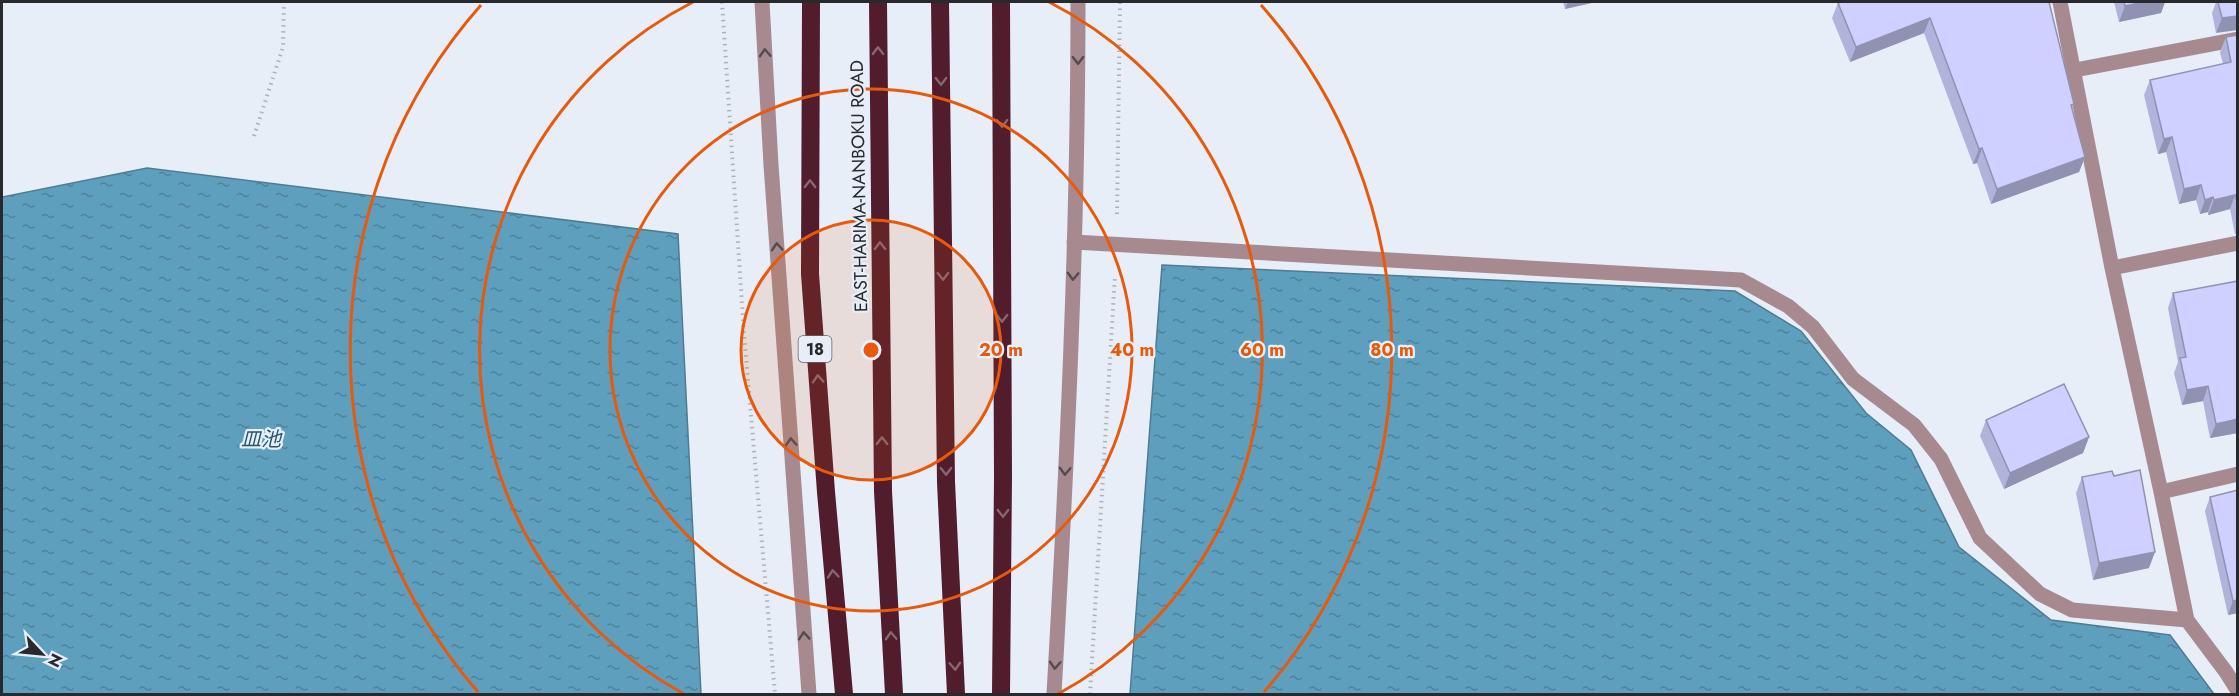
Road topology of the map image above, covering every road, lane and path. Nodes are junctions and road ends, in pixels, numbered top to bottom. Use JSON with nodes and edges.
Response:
{"nodes":[{"id":1,"x":284,"y":2,"type":"edge"},
{"id":2,"x":722,"y":2,"type":"edge"},
{"id":3,"x":762,"y":2,"type":"edge"},
{"id":4,"x":811,"y":2,"type":"edge"},
{"id":5,"x":878,"y":2,"type":"edge"},
{"id":6,"x":940,"y":2,"type":"edge"},
{"id":7,"x":1001,"y":2,"type":"edge"},
{"id":8,"x":1078,"y":2,"type":"edge"},
{"id":9,"x":1120,"y":2,"type":"edge"},
{"id":10,"x":2060,"y":2,"type":"edge"},
{"id":11,"x":2238,"y":39,"type":"edge"},
{"id":12,"x":2074,"y":70,"type":"junction"},
{"id":13,"x":254,"y":136,"type":"dead end"},
{"id":14,"x":1074,"y":242,"type":"junction"},
{"id":15,"x":2238,"y":243,"type":"edge"},
{"id":16,"x":1115,"y":245,"type":"junction"},
{"id":17,"x":2112,"y":268,"type":"junction"},
{"id":18,"x":2238,"y":474,"type":"edge"},
{"id":19,"x":2162,"y":492,"type":"junction"},
{"id":20,"x":2187,"y":620,"type":"junction"},
{"id":21,"x":2238,"y":691,"type":"edge"},
{"id":22,"x":775,"y":694,"type":"edge"},
{"id":23,"x":809,"y":694,"type":"edge"},
{"id":24,"x":844,"y":694,"type":"edge"},
{"id":25,"x":894,"y":694,"type":"edge"},
{"id":26,"x":956,"y":694,"type":"edge"},
{"id":27,"x":1001,"y":694,"type":"edge"},
{"id":28,"x":1054,"y":694,"type":"edge"},
{"id":29,"x":1090,"y":694,"type":"edge"}],
"edges":[{"from":1,"to":13,"type":"path"},
{"from":2,"to":22,"type":"path"},
{"from":23,"to":3,"type":"street","one_way":true},
{"from":24,"to":4,"type":"highway","number":"18","one_way":true},
{"from":25,"to":5,"type":"highway","name":"EAST-HARIMA-NANBOKU ROAD","one_way":true},
{"from":6,"to":26,"type":"highway","one_way":true},
{"from":7,"to":27,"type":"highway","one_way":true},
{"from":8,"to":14,"type":"street","one_way":true},
{"from":9,"to":16,"type":"path"},
{"from":10,"to":12,"type":"street"},
{"from":11,"to":12,"type":"street"},
{"from":12,"to":17,"type":"street"},
{"from":14,"to":16,"type":"street"},
{"from":14,"to":28,"type":"street","one_way":true},
{"from":15,"to":17,"type":"street"},
{"from":16,"to":20,"type":"street"},
{"from":16,"to":29,"type":"path"},
{"from":17,"to":19,"type":"street"},
{"from":18,"to":19,"type":"street"},
{"from":19,"to":20,"type":"street"},
{"from":20,"to":21,"type":"street"}]}
